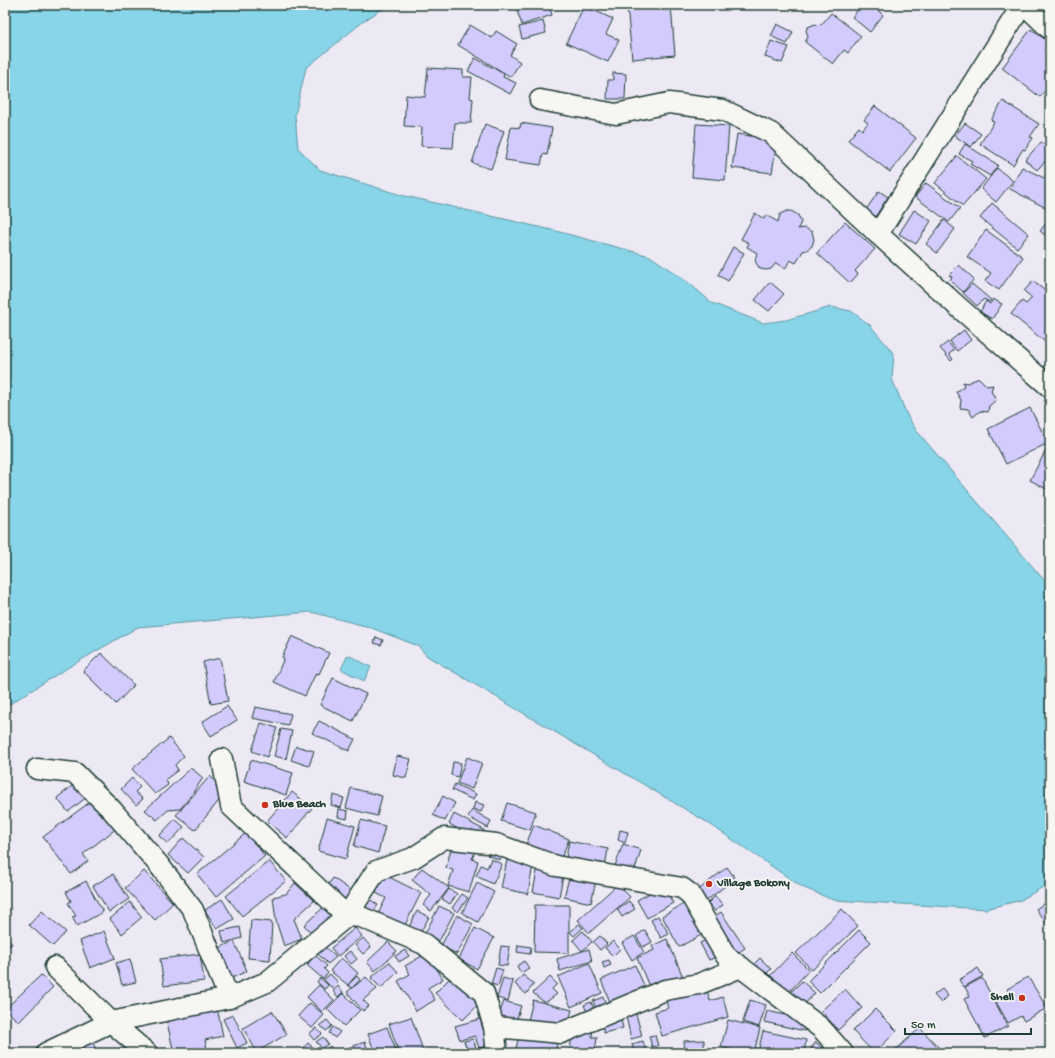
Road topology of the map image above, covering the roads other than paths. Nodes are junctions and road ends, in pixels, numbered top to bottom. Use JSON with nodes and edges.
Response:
{"nodes":[{"id":1,"x":1023,"y":5,"type":"edge"},
{"id":2,"x":1050,"y":29,"type":"edge"},
{"id":3,"x":540,"y":100,"type":"dead end"},
{"id":4,"x":878,"y":234,"type":"junction"},
{"id":5,"x":1050,"y":387,"type":"edge"},
{"id":6,"x":222,"y":758,"type":"dead end"},
{"id":7,"x":37,"y":769,"type":"dead end"},
{"id":8,"x":347,"y":916,"type":"junction"},
{"id":9,"x":55,"y":967,"type":"dead end"},
{"id":10,"x":742,"y":967,"type":"junction"},
{"id":11,"x":230,"y":998,"type":"junction"},
{"id":12,"x":111,"y":1022,"type":"junction"},
{"id":13,"x":494,"y":1027,"type":"junction"},
{"id":14,"x":46,"y":1053,"type":"edge"},
{"id":15,"x":147,"y":1053,"type":"edge"},
{"id":16,"x":497,"y":1053,"type":"edge"},
{"id":17,"x":843,"y":1053,"type":"edge"}],
"edges":[{"from":1,"to":2,"type":"street"},
{"from":1,"to":4,"type":"street"},
{"from":3,"to":4,"type":"street"},
{"from":4,"to":5,"type":"street"},
{"from":6,"to":8,"type":"street"},
{"from":7,"to":11,"type":"street"},
{"from":8,"to":10,"type":"street"},
{"from":8,"to":11,"type":"street"},
{"from":8,"to":13,"type":"street"},
{"from":9,"to":12,"type":"street"},
{"from":10,"to":13,"type":"street"},
{"from":10,"to":17,"type":"street"},
{"from":11,"to":12,"type":"street"},
{"from":12,"to":14,"type":"street"},
{"from":12,"to":15,"type":"street"},
{"from":13,"to":16,"type":"street"}]}
